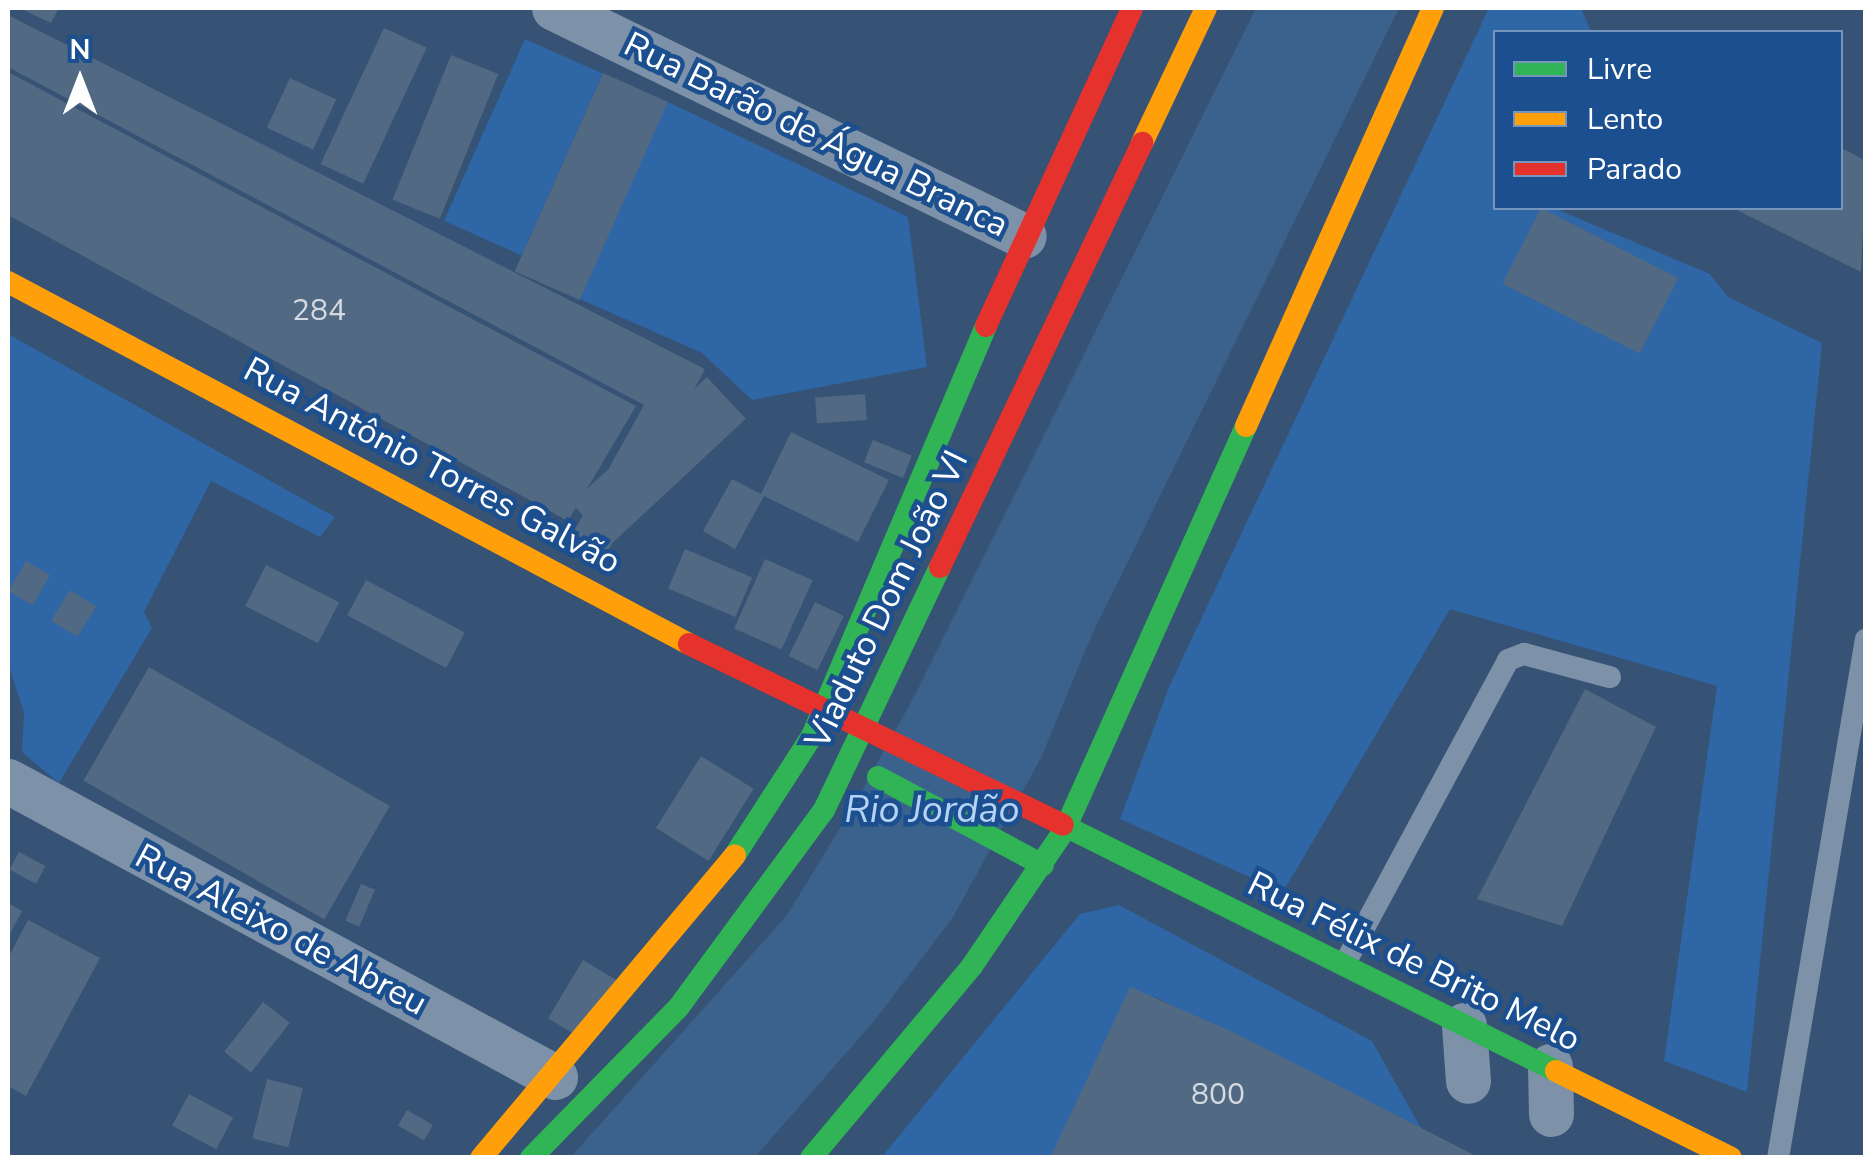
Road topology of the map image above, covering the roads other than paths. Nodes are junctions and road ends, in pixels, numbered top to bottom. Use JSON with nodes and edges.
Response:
{"nodes":[{"id":1,"x":554,"y":8,"type":"edge"},
{"id":2,"x":1132,"y":8,"type":"edge"},
{"id":3,"x":1206,"y":8,"type":"edge"},
{"id":4,"x":1433,"y":8,"type":"edge"},
{"id":5,"x":1024,"y":236,"type":"junction"},
{"id":6,"x":8,"y":282,"type":"edge"},
{"id":7,"x":1196,"y":608,"type":"dead end"},
{"id":8,"x":1866,"y":639,"type":"edge"},
{"id":9,"x":1142,"y":657,"type":"junction"},
{"id":10,"x":1610,"y":677,"type":"dead end"},
{"id":11,"x":827,"y":707,"type":"junction"},
{"id":12,"x":812,"y":736,"type":"junction"},
{"id":13,"x":881,"y":736,"type":"joint"},
{"id":14,"x":1856,"y":758,"type":"edge"},
{"id":15,"x":8,"y":781,"type":"edge"},
{"id":16,"x":1065,"y":830,"type":"junction"},
{"id":17,"x":1043,"y":865,"type":"junction"},
{"id":18,"x":1342,"y":968,"type":"junction"},
{"id":19,"x":1464,"y":1026,"type":"junction"},
{"id":20,"x":1550,"y":1066,"type":"junction"},
{"id":21,"x":555,"y":1076,"type":"junction"},
{"id":22,"x":1468,"y":1081,"type":"dead end"},
{"id":23,"x":1551,"y":1114,"type":"dead end"},
{"id":24,"x":481,"y":1158,"type":"edge"},
{"id":25,"x":531,"y":1158,"type":"edge"},
{"id":26,"x":811,"y":1158,"type":"edge"},
{"id":27,"x":1732,"y":1158,"type":"edge"},
{"id":28,"x":1778,"y":1158,"type":"edge"}],
"edges":[{"from":1,"to":5,"type":"street","name":"Rua Barão de Água Branca"},
{"from":2,"to":5,"type":"main road"},
{"from":3,"to":25,"type":"main road","name":"Viaduto Dom João VI"},
{"from":4,"to":9,"type":"main road"},
{"from":5,"to":11,"type":"main road"},
{"from":6,"to":11,"type":"main road","name":"Rua Antônio Torres Galvão"},
{"from":7,"to":9,"type":"main road"},
{"from":8,"to":14,"type":"lane"},
{"from":9,"to":16,"type":"main road"},
{"from":10,"to":18,"type":"lane"},
{"from":11,"to":12,"type":"main road"},
{"from":11,"to":13,"type":"main road","name":"Rua Antônio Torres Galvão"},
{"from":12,"to":17,"type":"main road"},
{"from":12,"to":21,"type":"main road"},
{"from":13,"to":16,"type":"main road","name":"Rua Félix de Brito Melo"},
{"from":14,"to":28,"type":"lane"},
{"from":15,"to":21,"type":"street","name":"Rua Aleixo de Abreu"},
{"from":16,"to":17,"type":"main road"},
{"from":16,"to":18,"type":"main road","name":"Rua Félix de Brito Melo"},
{"from":17,"to":26,"type":"main road"},
{"from":18,"to":19,"type":"main road","name":"Rua Félix de Brito Melo"},
{"from":19,"to":20,"type":"main road","name":"Rua Félix de Brito Melo"},
{"from":19,"to":22,"type":"street"},
{"from":20,"to":23,"type":"street"},
{"from":20,"to":27,"type":"main road","name":"Rua Félix de Brito Melo"},
{"from":21,"to":24,"type":"main road"}]}
